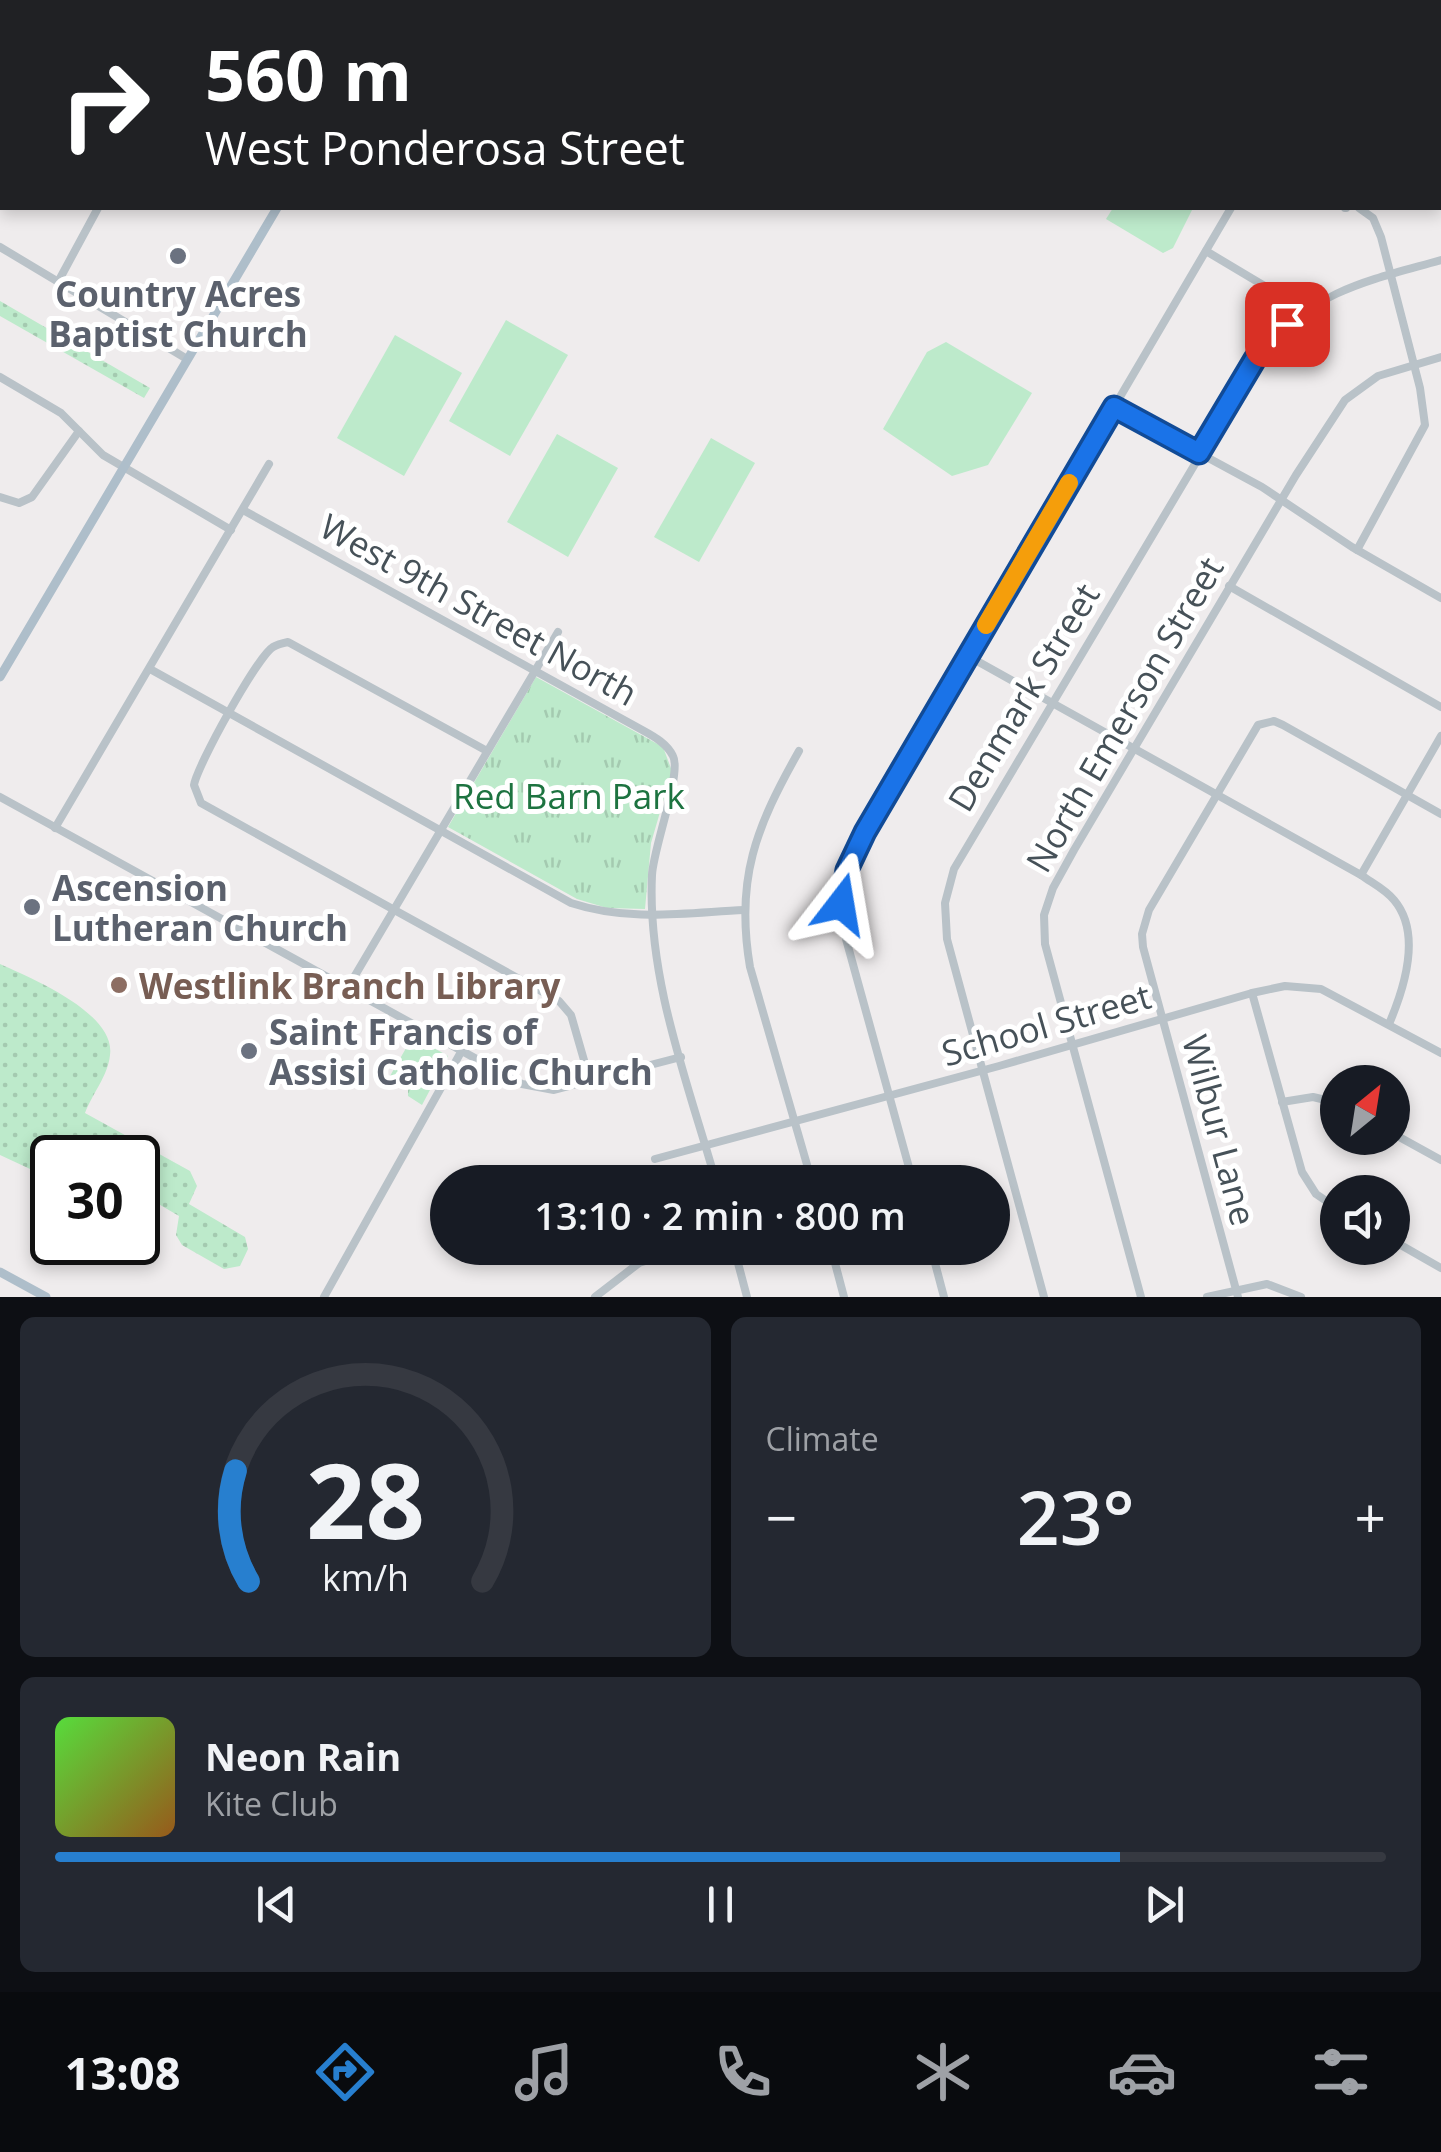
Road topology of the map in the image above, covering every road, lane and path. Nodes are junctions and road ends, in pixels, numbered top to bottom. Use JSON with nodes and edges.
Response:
{"nodes":[{"id":1,"x":97,"y":210,"type":"edge"},
{"id":2,"x":276,"y":210,"type":"edge"},
{"id":3,"x":1231,"y":210,"type":"edge"},
{"id":4,"x":1362,"y":210,"type":"edge"},
{"id":5,"x":0,"y":247,"type":"edge"},
{"id":6,"x":1206,"y":250,"type":"junction"},
{"id":7,"x":1441,"y":260,"type":"edge"},
{"id":8,"x":1390,"y":274,"type":"junction"},
{"id":9,"x":58,"y":282,"type":"junction"},
{"id":10,"x":1297,"y":315,"type":"junction"},
{"id":11,"x":1441,"y":357,"type":"edge"},
{"id":12,"x":187,"y":359,"type":"junction"},
{"id":13,"x":1413,"y":363,"type":"junction"},
{"id":14,"x":0,"y":377,"type":"edge"},
{"id":15,"x":1114,"y":407,"type":"junction"},
{"id":16,"x":78,"y":431,"type":"junction"},
{"id":17,"x":1199,"y":453,"type":"junction"},
{"id":18,"x":270,"y":464,"type":"dead end"},
{"id":19,"x":123,"y":467,"type":"junction"},
{"id":20,"x":0,"y":497,"type":"edge"},
{"id":21,"x":1281,"y":499,"type":"junction"},
{"id":22,"x":243,"y":510,"type":"junction"},
{"id":23,"x":231,"y":530,"type":"junction"},
{"id":24,"x":1357,"y":550,"type":"junction"},
{"id":25,"x":1441,"y":584,"type":"edge"},
{"id":26,"x":1230,"y":586,"type":"junction"},
{"id":27,"x":1438,"y":596,"type":"edge"},
{"id":28,"x":558,"y":632,"type":"dead end"},
{"id":29,"x":968,"y":656,"type":"junction"},
{"id":30,"x":150,"y":669,"type":"junction"},
{"id":31,"x":535,"y":671,"type":"junction"},
{"id":32,"x":0,"y":677,"type":"edge"},
{"id":33,"x":1052,"y":703,"type":"junction"},
{"id":34,"x":1441,"y":706,"type":"edge"},
{"id":35,"x":229,"y":712,"type":"junction"},
{"id":36,"x":1441,"y":736,"type":"edge"},
{"id":37,"x":1134,"y":749,"type":"junction"},
{"id":38,"x":487,"y":751,"type":"junction"},
{"id":39,"x":798,"y":751,"type":"dead end"},
{"id":40,"x":1215,"y":794,"type":"junction"},
{"id":41,"x":1406,"y":796,"type":"junction"},
{"id":42,"x":0,"y":797,"type":"edge"},
{"id":43,"x":1441,"y":814,"type":"edge"},
{"id":44,"x":55,"y":828,"type":"junction"},
{"id":45,"x":440,"y":830,"type":"junction"},
{"id":46,"x":1361,"y":875,"type":"junction"},
{"id":47,"x":394,"y":910,"type":"junction"},
{"id":48,"x":744,"y":910,"type":"junction"},
{"id":49,"x":652,"y":915,"type":"junction"},
{"id":50,"x":347,"y":989,"type":"junction"},
{"id":51,"x":1252,"y":992,"type":"junction"},
{"id":52,"x":1162,"y":1020,"type":"junction"},
{"id":53,"x":1389,"y":1024,"type":"junction"},
{"id":54,"x":1071,"y":1046,"type":"junction"},
{"id":55,"x":461,"y":1052,"type":"junction"},
{"id":56,"x":1441,"y":1053,"type":"edge"},
{"id":57,"x":681,"y":1057,"type":"junction"},
{"id":58,"x":982,"y":1071,"type":"junction"},
{"id":59,"x":590,"y":1081,"type":"junction"},
{"id":60,"x":889,"y":1095,"type":"junction"},
{"id":61,"x":1320,"y":1099,"type":"edge"},
{"id":62,"x":1282,"y":1102,"type":"junction"},
{"id":63,"x":795,"y":1120,"type":"junction"},
{"id":64,"x":1410,"y":1143,"type":"edge"},
{"id":65,"x":705,"y":1145,"type":"junction"},
{"id":66,"x":656,"y":1160,"type":"dead end"},
{"id":67,"x":1441,"y":1160,"type":"edge"},
{"id":68,"x":711,"y":1165,"type":"edge"},
{"id":69,"x":807,"y":1165,"type":"edge"},
{"id":70,"x":908,"y":1165,"type":"edge"},
{"id":71,"x":1320,"y":1197,"type":"edge"},
{"id":72,"x":1410,"y":1250,"type":"edge"},
{"id":73,"x":639,"y":1265,"type":"edge"},
{"id":74,"x":739,"y":1265,"type":"edge"},
{"id":75,"x":835,"y":1265,"type":"edge"},
{"id":76,"x":935,"y":1265,"type":"edge"},
{"id":77,"x":1441,"y":1268,"type":"edge"},
{"id":78,"x":0,"y":1272,"type":"edge"},
{"id":79,"x":1238,"y":1293,"type":"edge"},
{"id":80,"x":46,"y":1297,"type":"edge"},
{"id":81,"x":324,"y":1297,"type":"edge"},
{"id":82,"x":594,"y":1297,"type":"edge"},
{"id":83,"x":747,"y":1297,"type":"edge"},
{"id":84,"x":844,"y":1297,"type":"edge"},
{"id":85,"x":944,"y":1297,"type":"edge"},
{"id":86,"x":1044,"y":1297,"type":"edge"},
{"id":87,"x":1141,"y":1297,"type":"edge"},
{"id":88,"x":1207,"y":1297,"type":"edge"},
{"id":89,"x":1301,"y":1297,"type":"edge"}],
"edges":[{"from":1,"to":9,"type":"street"},
{"from":2,"to":12,"type":"main road"},
{"from":3,"to":6,"type":"street"},
{"from":4,"to":8,"type":"street"},
{"from":5,"to":9,"type":"street"},
{"from":6,"to":10,"type":"street"},
{"from":6,"to":15,"type":"street"},
{"from":7,"to":8,"type":"street","name":"Denmark Street"},
{"from":8,"to":10,"type":"street","name":"Denmark Street"},
{"from":8,"to":13,"type":"street"},
{"from":9,"to":12,"type":"street"},
{"from":10,"to":17,"type":"street","name":"Denmark Street"},
{"from":11,"to":13,"type":"street","name":"North Emerson Street"},
{"from":12,"to":19,"type":"main road"},
{"from":13,"to":21,"type":"street","name":"North Emerson Street"},
{"from":13,"to":24,"type":"street"},
{"from":14,"to":16,"type":"street"},
{"from":15,"to":17,"type":"street"},
{"from":15,"to":29,"type":"street"},
{"from":16,"to":19,"type":"street"},
{"from":16,"to":20,"type":"street"},
{"from":17,"to":21,"type":"street"},
{"from":17,"to":33,"type":"street","name":"Denmark Street"},
{"from":18,"to":22,"type":"street"},
{"from":19,"to":23,"type":"street"},
{"from":19,"to":32,"type":"main road"},
{"from":21,"to":24,"type":"street"},
{"from":21,"to":26,"type":"street","name":"North Emerson Street"},
{"from":22,"to":23,"type":"street"},
{"from":22,"to":31,"type":"street","name":"West 9th Street North"},
{"from":23,"to":30,"type":"street"},
{"from":24,"to":27,"type":"street"},
{"from":25,"to":27,"type":"street"},
{"from":26,"to":34,"type":"street"},
{"from":26,"to":37,"type":"street","name":"North Emerson Street"},
{"from":28,"to":31,"type":"street"},
{"from":29,"to":33,"type":"street"},
{"from":29,"to":60,"type":"street"},
{"from":30,"to":35,"type":"street"},
{"from":30,"to":44,"type":"street"},
{"from":31,"to":38,"type":"street"},
{"from":31,"to":49,"type":"street","name":"West 9th Street North"},
{"from":33,"to":37,"type":"street"},
{"from":33,"to":58,"type":"street","name":"Denmark Street"},
{"from":35,"to":38,"type":"street"},
{"from":35,"to":45,"type":"street"},
{"from":35,"to":47,"type":"street"},
{"from":36,"to":41,"type":"street"},
{"from":37,"to":40,"type":"street"},
{"from":37,"to":54,"type":"street","name":"North Emerson Street"},
{"from":38,"to":45,"type":"street"},
{"from":39,"to":48,"type":"street"},
{"from":40,"to":41,"type":"street","name":"Wilbur Lane"},
{"from":40,"to":46,"type":"street"},
{"from":40,"to":52,"type":"street","name":"Wilbur Lane"},
{"from":41,"to":43,"type":"street"},
{"from":41,"to":46,"type":"street"},
{"from":42,"to":44,"type":"street"},
{"from":44,"to":50,"type":"street"},
{"from":45,"to":47,"type":"street"},
{"from":45,"to":49,"type":"street"},
{"from":46,"to":53,"type":"street"},
{"from":47,"to":50,"type":"street"},
{"from":47,"to":59,"type":"street"},
{"from":48,"to":49,"type":"street"},
{"from":48,"to":63,"type":"street"},
{"from":49,"to":57,"type":"street"},
{"from":50,"to":55,"type":"street"},
{"from":51,"to":52,"type":"street","name":"School Street"},
{"from":51,"to":53,"type":"street","name":"School Street"},
{"from":51,"to":62,"type":"street"},
{"from":52,"to":54,"type":"street","name":"School Street"},
{"from":52,"to":79,"type":"street","name":"Wilbur Lane"},
{"from":53,"to":56,"type":"street","name":"School Street"},
{"from":54,"to":58,"type":"street","name":"School Street"},
{"from":54,"to":87,"type":"street","name":"North Emerson Street"},
{"from":55,"to":59,"type":"street"},
{"from":55,"to":81,"type":"street"},
{"from":57,"to":59,"type":"street"},
{"from":57,"to":65,"type":"street"},
{"from":58,"to":60,"type":"street","name":"School Street"},
{"from":58,"to":86,"type":"street","name":"Denmark Street"},
{"from":60,"to":63,"type":"street","name":"School Street"},
{"from":60,"to":70,"type":"street"},
{"from":61,"to":62,"type":"street"},
{"from":62,"to":71,"type":"street"},
{"from":63,"to":65,"type":"street","name":"School Street"},
{"from":63,"to":69,"type":"street"},
{"from":64,"to":67,"type":"street"},
{"from":65,"to":66,"type":"street","name":"School Street"},
{"from":65,"to":68,"type":"street"},
{"from":72,"to":77,"type":"street"},
{"from":73,"to":82,"type":"street"},
{"from":74,"to":83,"type":"street"},
{"from":75,"to":84,"type":"street"},
{"from":76,"to":85,"type":"street"},
{"from":78,"to":80,"type":"main road"},
{"from":79,"to":88,"type":"street"},
{"from":79,"to":89,"type":"street"}]}
